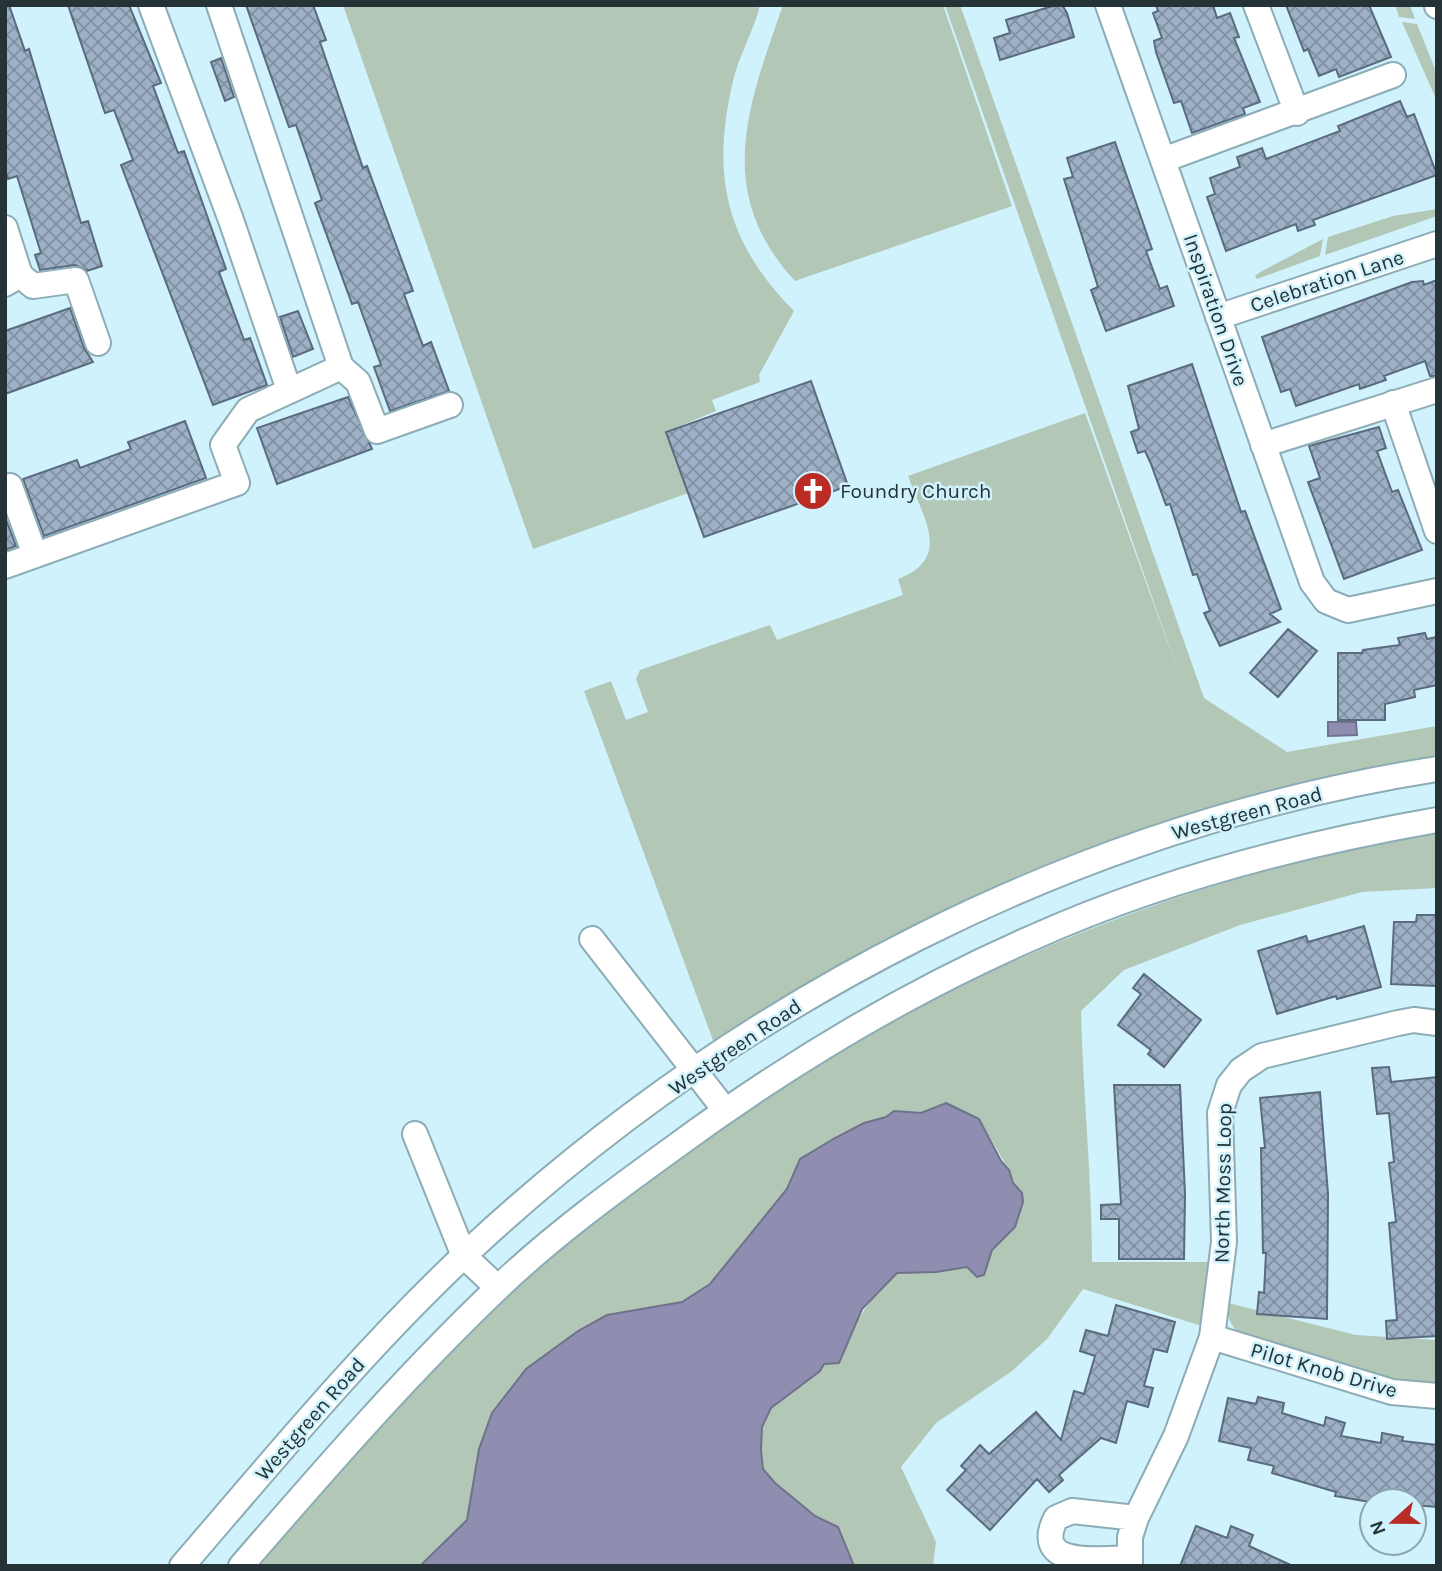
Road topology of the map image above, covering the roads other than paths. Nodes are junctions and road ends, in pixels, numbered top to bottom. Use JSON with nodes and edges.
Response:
{"nodes":[{"id":1,"x":151,"y":5,"type":"edge"},
{"id":2,"x":219,"y":5,"type":"edge"},
{"id":3,"x":1108,"y":5,"type":"edge"},
{"id":4,"x":1256,"y":5,"type":"edge"},
{"id":5,"x":1393,"y":75,"type":"dead end"},
{"id":6,"x":1297,"y":113,"type":"junction"},
{"id":7,"x":1163,"y":160,"type":"junction"},
{"id":8,"x":5,"y":228,"type":"edge"},
{"id":9,"x":1437,"y":244,"type":"edge"},
{"id":10,"x":13,"y":279,"type":"edge"},
{"id":11,"x":1218,"y":317,"type":"junction"},
{"id":12,"x":98,"y":344,"type":"dead end"},
{"id":13,"x":341,"y":366,"type":"junction"},
{"id":14,"x":289,"y":390,"type":"junction"},
{"id":15,"x":1437,"y":390,"type":"edge"},
{"id":16,"x":1394,"y":403,"type":"junction"},
{"id":17,"x":450,"y":405,"type":"dead end"},
{"id":18,"x":1263,"y":445,"type":"junction"},
{"id":19,"x":10,"y":486,"type":"dead end"},
{"id":20,"x":1437,"y":531,"type":"edge"},
{"id":21,"x":35,"y":555,"type":"junction"},
{"id":22,"x":5,"y":566,"type":"edge"},
{"id":23,"x":1437,"y":591,"type":"edge"},
{"id":24,"x":1437,"y":769,"type":"edge"},
{"id":25,"x":1437,"y":820,"type":"edge"},
{"id":26,"x":592,"y":939,"type":"dead end"},
{"id":27,"x":1437,"y":1023,"type":"edge"},
{"id":28,"x":696,"y":1072,"type":"junction"},
{"id":29,"x":725,"y":1110,"type":"junction"},
{"id":30,"x":415,"y":1134,"type":"dead end"},
{"id":31,"x":464,"y":1256,"type":"junction"},
{"id":32,"x":498,"y":1288,"type":"junction"},
{"id":33,"x":1212,"y":1336,"type":"junction"},
{"id":34,"x":1437,"y":1396,"type":"edge"},
{"id":35,"x":1131,"y":1545,"type":"edge"},
{"id":36,"x":182,"y":1566,"type":"edge"},
{"id":37,"x":241,"y":1566,"type":"edge"}],
"edges":[{"from":1,"to":14,"type":"street"},
{"from":2,"to":13,"type":"street"},
{"from":3,"to":7,"type":"street","name":"Inspiration Drive"},
{"from":4,"to":6,"type":"street"},
{"from":5,"to":6,"type":"street"},
{"from":6,"to":7,"type":"street"},
{"from":7,"to":11,"type":"street","name":"Inspiration Drive"},
{"from":8,"to":10,"type":"street"},
{"from":9,"to":11,"type":"street","name":"Celebration Lane"},
{"from":10,"to":12,"type":"street"},
{"from":11,"to":18,"type":"street","name":"Inspiration Drive"},
{"from":13,"to":14,"type":"street"},
{"from":13,"to":17,"type":"street"},
{"from":14,"to":21,"type":"street"},
{"from":15,"to":16,"type":"street"},
{"from":16,"to":18,"type":"street"},
{"from":16,"to":20,"type":"street"},
{"from":18,"to":23,"type":"street","name":"Inspiration Drive"},
{"from":19,"to":21,"type":"street"},
{"from":21,"to":22,"type":"street"},
{"from":24,"to":28,"type":"street","name":"Westgreen Road"},
{"from":25,"to":29,"type":"street","name":"Westgreen Road"},
{"from":26,"to":28,"type":"street"},
{"from":27,"to":33,"type":"street","name":"North Moss Loop"},
{"from":28,"to":29,"type":"street"},
{"from":28,"to":31,"type":"street","name":"Westgreen Road"},
{"from":29,"to":32,"type":"street","name":"Westgreen Road"},
{"from":30,"to":31,"type":"street"},
{"from":31,"to":32,"type":"street"},
{"from":31,"to":36,"type":"street","name":"Westgreen Road"},
{"from":32,"to":37,"type":"street","name":"Westgreen Road"},
{"from":33,"to":34,"type":"street","name":"Pilot Knob Drive"},
{"from":33,"to":35,"type":"street","name":"North Moss Loop"},
{"from":35,"to":35,"type":"street"}]}
